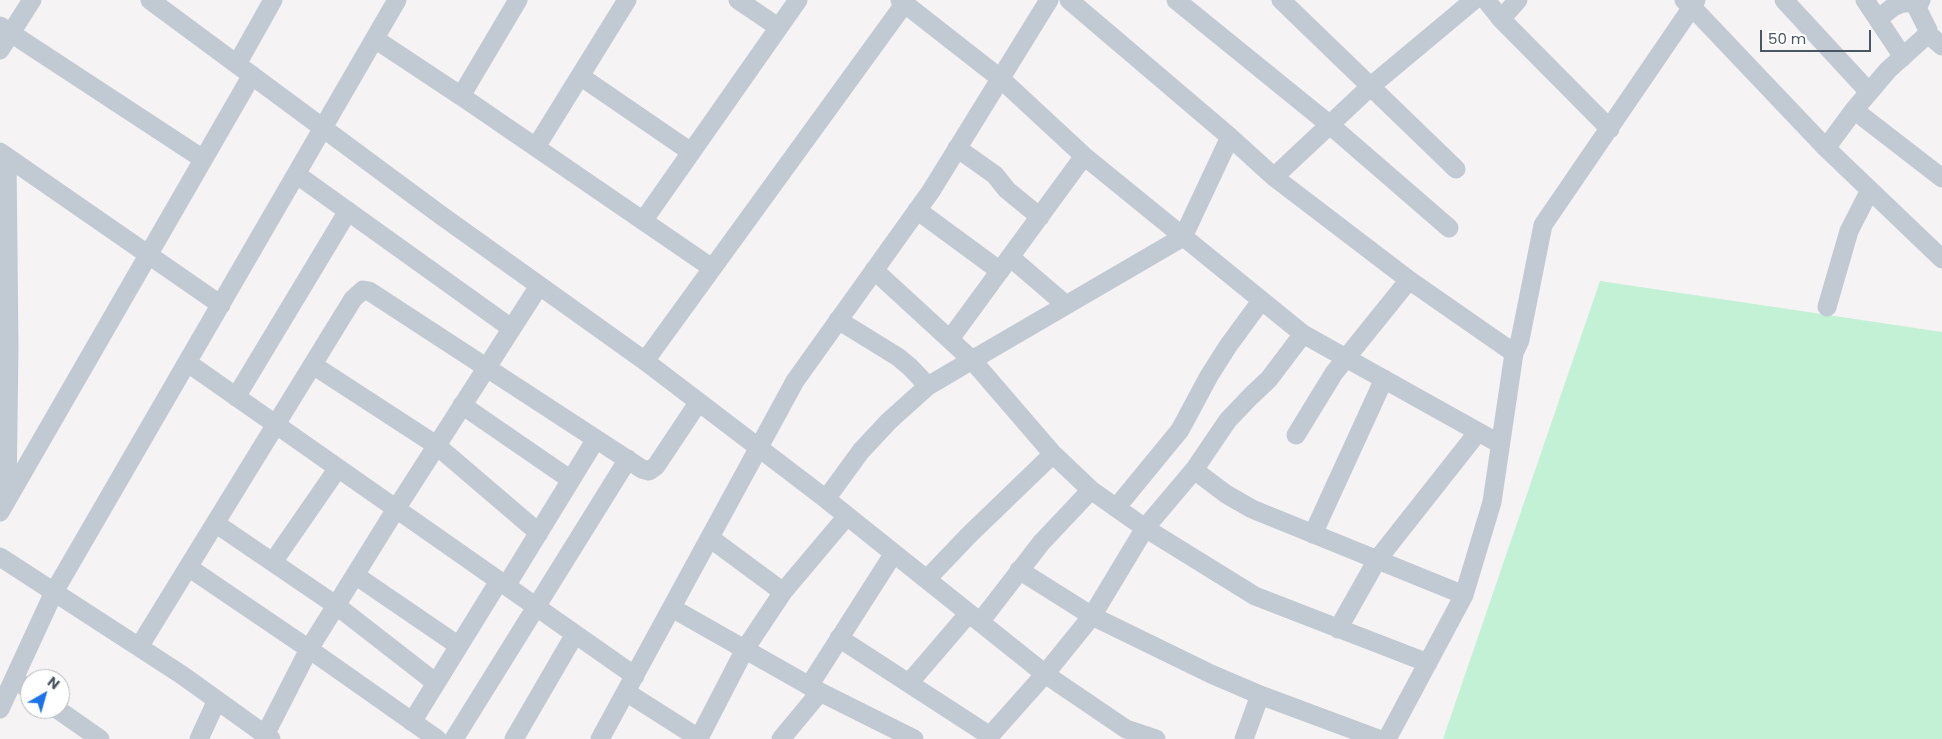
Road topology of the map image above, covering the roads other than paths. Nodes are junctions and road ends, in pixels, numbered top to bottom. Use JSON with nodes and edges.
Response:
{"nodes":[{"id":1,"x":32,"y":0,"type":"edge"},
{"id":2,"x":150,"y":0,"type":"edge"},
{"id":3,"x":273,"y":0,"type":"edge"},
{"id":4,"x":397,"y":0,"type":"edge"},
{"id":5,"x":518,"y":0,"type":"edge"},
{"id":6,"x":627,"y":0,"type":"edge"},
{"id":7,"x":738,"y":0,"type":"edge"},
{"id":8,"x":798,"y":0,"type":"edge"},
{"id":9,"x":1050,"y":0,"type":"edge"},
{"id":10,"x":1069,"y":0,"type":"edge"},
{"id":11,"x":1176,"y":0,"type":"edge"},
{"id":12,"x":1281,"y":0,"type":"edge"},
{"id":13,"x":1474,"y":0,"type":"edge"},
{"id":14,"x":1486,"y":0,"type":"edge"},
{"id":15,"x":1518,"y":0,"type":"edge"},
{"id":16,"x":1784,"y":0,"type":"edge"},
{"id":17,"x":1865,"y":0,"type":"edge"},
{"id":18,"x":902,"y":2,"type":"edge"},
{"id":19,"x":1691,"y":2,"type":"edge"},
{"id":20,"x":1910,"y":2,"type":"edge"},
{"id":21,"x":1501,"y":19,"type":"junction"},
{"id":22,"x":1878,"y":19,"type":"junction"},
{"id":23,"x":778,"y":27,"type":"junction"},
{"id":24,"x":6,"y":29,"type":"edge"},
{"id":25,"x":375,"y":39,"type":"junction"},
{"id":26,"x":1935,"y":40,"type":"edge"},
{"id":27,"x":0,"y":50,"type":"edge"},
{"id":28,"x":1903,"y":57,"type":"junction"},
{"id":29,"x":236,"y":64,"type":"junction"},
{"id":30,"x":252,"y":75,"type":"junction"},
{"id":31,"x":580,"y":76,"type":"junction"},
{"id":32,"x":1001,"y":79,"type":"junction"},
{"id":33,"x":1371,"y":86,"type":"junction"},
{"id":34,"x":1870,"y":92,"type":"junction"},
{"id":35,"x":461,"y":96,"type":"junction"},
{"id":36,"x":1854,"y":110,"type":"junction"},
{"id":37,"x":1330,"y":125,"type":"junction"},
{"id":38,"x":322,"y":128,"type":"junction"},
{"id":39,"x":1610,"y":129,"type":"junction"},
{"id":40,"x":1230,"y":137,"type":"junction"},
{"id":41,"x":536,"y":147,"type":"junction"},
{"id":42,"x":957,"y":148,"type":"junction"},
{"id":43,"x":1826,"y":148,"type":"junction"},
{"id":44,"x":691,"y":152,"type":"junction"},
{"id":45,"x":4,"y":155,"type":"edge"},
{"id":46,"x":1084,"y":156,"type":"junction"},
{"id":47,"x":203,"y":159,"type":"junction"},
{"id":48,"x":1456,"y":169,"type":"dead end"},
{"id":49,"x":296,"y":174,"type":"junction"},
{"id":50,"x":1274,"y":177,"type":"junction"},
{"id":51,"x":1942,"y":178,"type":"edge"},
{"id":52,"x":1870,"y":190,"type":"junction"},
{"id":53,"x":917,"y":210,"type":"junction"},
{"id":54,"x":348,"y":211,"type":"junction"},
{"id":55,"x":1040,"y":217,"type":"junction"},
{"id":56,"x":643,"y":221,"type":"junction"},
{"id":57,"x":1449,"y":228,"type":"dead end"},
{"id":58,"x":1183,"y":236,"type":"junction"},
{"id":59,"x":147,"y":255,"type":"junction"},
{"id":60,"x":1942,"y":259,"type":"edge"},
{"id":61,"x":1005,"y":264,"type":"junction"},
{"id":62,"x":712,"y":268,"type":"junction"},
{"id":63,"x":874,"y":270,"type":"junction"},
{"id":64,"x":1409,"y":280,"type":"junction"},
{"id":65,"x":538,"y":286,"type":"junction"},
{"id":66,"x":1261,"y":301,"type":"junction"},
{"id":67,"x":221,"y":305,"type":"junction"},
{"id":68,"x":1066,"y":305,"type":"junction"},
{"id":69,"x":1827,"y":307,"type":"dead end"},
{"id":70,"x":838,"y":320,"type":"junction"},
{"id":71,"x":512,"y":328,"type":"junction"},
{"id":72,"x":1303,"y":334,"type":"junction"},
{"id":73,"x":950,"y":339,"type":"junction"},
{"id":74,"x":1514,"y":353,"type":"junction"},
{"id":75,"x":1347,"y":358,"type":"junction"},
{"id":76,"x":972,"y":360,"type":"junction"},
{"id":77,"x":645,"y":361,"type":"junction"},
{"id":78,"x":188,"y":363,"type":"junction"},
{"id":79,"x":312,"y":365,"type":"junction"},
{"id":80,"x":486,"y":367,"type":"junction"},
{"id":81,"x":1384,"y":379,"type":"junction"},
{"id":82,"x":928,"y":386,"type":"junction"},
{"id":83,"x":236,"y":397,"type":"junction"},
{"id":84,"x":698,"y":403,"type":"junction"},
{"id":85,"x":462,"y":405,"type":"junction"},
{"id":86,"x":276,"y":425,"type":"junction"},
{"id":87,"x":1478,"y":432,"type":"junction"},
{"id":88,"x":1296,"y":436,"type":"dead end"},
{"id":89,"x":596,"y":438,"type":"junction"},
{"id":90,"x":1500,"y":444,"type":"junction"},
{"id":91,"x":436,"y":445,"type":"junction"},
{"id":92,"x":758,"y":448,"type":"junction"},
{"id":93,"x":1053,"y":454,"type":"junction"},
{"id":94,"x":628,"y":459,"type":"junction"},
{"id":95,"x":338,"y":468,"type":"junction"},
{"id":96,"x":1194,"y":470,"type":"junction"},
{"id":97,"x":571,"y":480,"type":"junction"},
{"id":98,"x":1090,"y":490,"type":"junction"},
{"id":99,"x":826,"y":499,"type":"junction"},
{"id":100,"x":4,"y":505,"type":"edge"},
{"id":101,"x":1116,"y":508,"type":"junction"},
{"id":102,"x":396,"y":509,"type":"junction"},
{"id":103,"x":847,"y":516,"type":"junction"},
{"id":104,"x":215,"y":523,"type":"junction"},
{"id":105,"x":1145,"y":528,"type":"junction"},
{"id":106,"x":538,"y":533,"type":"junction"},
{"id":107,"x":1313,"y":534,"type":"junction"},
{"id":108,"x":710,"y":538,"type":"junction"},
{"id":109,"x":894,"y":553,"type":"junction"},
{"id":110,"x":0,"y":557,"type":"edge"},
{"id":111,"x":1377,"y":560,"type":"junction"},
{"id":112,"x":273,"y":562,"type":"junction"},
{"id":113,"x":188,"y":567,"type":"junction"},
{"id":114,"x":1019,"y":570,"type":"junction"},
{"id":115,"x":355,"y":575,"type":"junction"},
{"id":116,"x":927,"y":579,"type":"junction"},
{"id":117,"x":502,"y":583,"type":"junction"},
{"id":118,"x":54,"y":592,"type":"junction"},
{"id":119,"x":783,"y":592,"type":"junction"},
{"id":120,"x":1464,"y":595,"type":"junction"},
{"id":121,"x":337,"y":606,"type":"junction"},
{"id":122,"x":537,"y":608,"type":"junction"},
{"id":123,"x":672,"y":608,"type":"junction"},
{"id":124,"x":1092,"y":616,"type":"junction"},
{"id":125,"x":975,"y":618,"type":"junction"},
{"id":126,"x":1338,"y":628,"type":"junction"},
{"id":127,"x":575,"y":634,"type":"junction"},
{"id":128,"x":839,"y":638,"type":"junction"},
{"id":129,"x":459,"y":646,"type":"junction"},
{"id":130,"x":139,"y":647,"type":"junction"},
{"id":131,"x":309,"y":648,"type":"junction"},
{"id":132,"x":745,"y":649,"type":"junction"},
{"id":133,"x":1428,"y":664,"type":"junction"},
{"id":134,"x":1045,"y":674,"type":"junction"},
{"id":135,"x":14,"y":679,"type":"junction"},
{"id":136,"x":20,"y":683,"type":"edge"},
{"id":137,"x":436,"y":683,"type":"junction"},
{"id":138,"x":908,"y":683,"type":"junction"},
{"id":139,"x":630,"y":684,"type":"junction"},
{"id":140,"x":815,"y":689,"type":"junction"},
{"id":141,"x":1260,"y":695,"type":"junction"},
{"id":142,"x":217,"y":700,"type":"junction"},
{"id":143,"x":0,"y":709,"type":"edge"},
{"id":144,"x":70,"y":718,"type":"edge"},
{"id":145,"x":412,"y":722,"type":"junction"},
{"id":146,"x":268,"y":737,"type":"edge"},
{"id":147,"x":989,"y":738,"type":"edge"},
{"id":148,"x":99,"y":739,"type":"edge"},
{"id":149,"x":198,"y":739,"type":"edge"},
{"id":150,"x":437,"y":739,"type":"edge"},
{"id":151,"x":454,"y":739,"type":"edge"},
{"id":152,"x":514,"y":739,"type":"edge"},
{"id":153,"x":600,"y":739,"type":"edge"},
{"id":154,"x":700,"y":739,"type":"edge"},
{"id":155,"x":781,"y":739,"type":"edge"},
{"id":156,"x":914,"y":739,"type":"edge"},
{"id":157,"x":1156,"y":739,"type":"edge"},
{"id":158,"x":1244,"y":739,"type":"edge"},
{"id":159,"x":1378,"y":739,"type":"edge"},
{"id":160,"x":1387,"y":739,"type":"edge"}],
"edges":[{"from":1,"to":24,"type":"street"},
{"from":2,"to":29,"type":"street"},
{"from":3,"to":29,"type":"street"},
{"from":4,"to":25,"type":"street"},
{"from":5,"to":35,"type":"street"},
{"from":6,"to":31,"type":"street"},
{"from":7,"to":23,"type":"street"},
{"from":8,"to":23,"type":"street"},
{"from":9,"to":32,"type":"street"},
{"from":10,"to":40,"type":"street"},
{"from":11,"to":37,"type":"street"},
{"from":12,"to":33,"type":"street"},
{"from":13,"to":33,"type":"street"},
{"from":14,"to":21,"type":"street"},
{"from":15,"to":21,"type":"street"},
{"from":16,"to":34,"type":"street"},
{"from":17,"to":22,"type":"street"},
{"from":18,"to":32,"type":"street"},
{"from":18,"to":62,"type":"street"},
{"from":19,"to":39,"type":"street"},
{"from":19,"to":43,"type":"street"},
{"from":20,"to":22,"type":"street"},
{"from":20,"to":26,"type":"street"},
{"from":21,"to":39,"type":"street"},
{"from":22,"to":28,"type":"street"},
{"from":23,"to":44,"type":"street"},
{"from":24,"to":27,"type":"street"},
{"from":24,"to":47,"type":"street"},
{"from":25,"to":35,"type":"street"},
{"from":25,"to":38,"type":"street"},
{"from":26,"to":28,"type":"street"},
{"from":28,"to":34,"type":"street"},
{"from":29,"to":30,"type":"street"},
{"from":30,"to":38,"type":"street"},
{"from":30,"to":47,"type":"street"},
{"from":31,"to":41,"type":"street"},
{"from":31,"to":44,"type":"street"},
{"from":32,"to":42,"type":"street"},
{"from":32,"to":46,"type":"street"},
{"from":33,"to":37,"type":"street"},
{"from":33,"to":48,"type":"street"},
{"from":34,"to":36,"type":"street"},
{"from":35,"to":41,"type":"street"},
{"from":36,"to":43,"type":"street"},
{"from":36,"to":51,"type":"street"},
{"from":37,"to":50,"type":"street"},
{"from":37,"to":57,"type":"street"},
{"from":38,"to":49,"type":"street"},
{"from":38,"to":65,"type":"street"},
{"from":39,"to":74,"type":"street"},
{"from":40,"to":50,"type":"street"},
{"from":40,"to":58,"type":"street"},
{"from":41,"to":56,"type":"street"},
{"from":42,"to":53,"type":"street"},
{"from":42,"to":55,"type":"street"},
{"from":43,"to":52,"type":"street"},
{"from":44,"to":56,"type":"street"},
{"from":45,"to":59,"type":"street"},
{"from":45,"to":100,"type":"street"},
{"from":46,"to":55,"type":"street"},
{"from":46,"to":58,"type":"street"},
{"from":47,"to":59,"type":"street"},
{"from":49,"to":54,"type":"street"},
{"from":49,"to":67,"type":"street"},
{"from":50,"to":64,"type":"street"},
{"from":52,"to":60,"type":"street"},
{"from":52,"to":69,"type":"street"},
{"from":53,"to":61,"type":"street"},
{"from":53,"to":63,"type":"street"},
{"from":54,"to":71,"type":"street"},
{"from":54,"to":83,"type":"street"},
{"from":55,"to":61,"type":"street"},
{"from":56,"to":62,"type":"street"},
{"from":58,"to":66,"type":"street"},
{"from":58,"to":68,"type":"street"},
{"from":59,"to":67,"type":"street"},
{"from":59,"to":100,"type":"street"},
{"from":61,"to":68,"type":"street"},
{"from":61,"to":73,"type":"street"},
{"from":62,"to":77,"type":"street"},
{"from":63,"to":70,"type":"street"},
{"from":63,"to":73,"type":"street"},
{"from":64,"to":74,"type":"street"},
{"from":64,"to":75,"type":"street"},
{"from":65,"to":71,"type":"street"},
{"from":65,"to":77,"type":"street"},
{"from":66,"to":72,"type":"street"},
{"from":66,"to":101,"type":"street"},
{"from":67,"to":78,"type":"street"},
{"from":68,"to":76,"type":"street"},
{"from":70,"to":82,"type":"street"},
{"from":70,"to":92,"type":"street"},
{"from":71,"to":80,"type":"street"},
{"from":72,"to":75,"type":"street"},
{"from":72,"to":96,"type":"street"},
{"from":73,"to":76,"type":"street"},
{"from":74,"to":90,"type":"street"},
{"from":75,"to":81,"type":"street"},
{"from":75,"to":88,"type":"street"},
{"from":76,"to":82,"type":"street"},
{"from":76,"to":93,"type":"street"},
{"from":77,"to":84,"type":"street"},
{"from":78,"to":83,"type":"street"},
{"from":78,"to":118,"type":"street"},
{"from":79,"to":80,"type":"street"},
{"from":79,"to":86,"type":"street"},
{"from":79,"to":91,"type":"street"},
{"from":80,"to":85,"type":"street"},
{"from":80,"to":89,"type":"street"},
{"from":81,"to":87,"type":"street"},
{"from":81,"to":107,"type":"street"},
{"from":82,"to":99,"type":"street"},
{"from":83,"to":86,"type":"street"},
{"from":84,"to":92,"type":"street"},
{"from":84,"to":94,"type":"street"},
{"from":85,"to":91,"type":"street"},
{"from":85,"to":97,"type":"street"},
{"from":86,"to":95,"type":"street"},
{"from":86,"to":104,"type":"street"},
{"from":87,"to":90,"type":"street"},
{"from":87,"to":111,"type":"street"},
{"from":89,"to":94,"type":"street"},
{"from":89,"to":97,"type":"street"},
{"from":90,"to":120,"type":"street"},
{"from":91,"to":102,"type":"street"},
{"from":91,"to":106,"type":"street"},
{"from":92,"to":99,"type":"street"},
{"from":92,"to":108,"type":"street"},
{"from":93,"to":98,"type":"street"},
{"from":93,"to":116,"type":"street"},
{"from":94,"to":122,"type":"street"},
{"from":95,"to":102,"type":"street"},
{"from":95,"to":112,"type":"street"},
{"from":96,"to":105,"type":"street"},
{"from":96,"to":107,"type":"street"},
{"from":97,"to":106,"type":"street"},
{"from":98,"to":101,"type":"street"},
{"from":98,"to":114,"type":"street"},
{"from":99,"to":103,"type":"street"},
{"from":101,"to":105,"type":"street"},
{"from":102,"to":115,"type":"street"},
{"from":102,"to":117,"type":"street"},
{"from":103,"to":109,"type":"street"},
{"from":103,"to":119,"type":"street"},
{"from":104,"to":112,"type":"street"},
{"from":104,"to":113,"type":"street"},
{"from":105,"to":124,"type":"street"},
{"from":105,"to":126,"type":"street"},
{"from":106,"to":117,"type":"street"},
{"from":107,"to":111,"type":"street"},
{"from":108,"to":119,"type":"street"},
{"from":108,"to":123,"type":"street"},
{"from":109,"to":116,"type":"street"},
{"from":109,"to":128,"type":"street"},
{"from":110,"to":118,"type":"street"},
{"from":111,"to":120,"type":"street"},
{"from":111,"to":126,"type":"street"},
{"from":112,"to":121,"type":"street"},
{"from":113,"to":130,"type":"street"},
{"from":113,"to":131,"type":"street"},
{"from":114,"to":124,"type":"street"},
{"from":114,"to":125,"type":"street"},
{"from":115,"to":121,"type":"street"},
{"from":115,"to":129,"type":"street"},
{"from":116,"to":125,"type":"street"},
{"from":117,"to":122,"type":"street"},
{"from":117,"to":129,"type":"street"},
{"from":118,"to":130,"type":"street"},
{"from":118,"to":135,"type":"street"},
{"from":119,"to":132,"type":"street"},
{"from":120,"to":133,"type":"street"},
{"from":121,"to":131,"type":"street"},
{"from":121,"to":137,"type":"street"},
{"from":122,"to":127,"type":"street"},
{"from":122,"to":151,"type":"street"},
{"from":123,"to":132,"type":"street"},
{"from":123,"to":139,"type":"street"},
{"from":124,"to":134,"type":"street"},
{"from":124,"to":141,"type":"street"},
{"from":125,"to":134,"type":"street"},
{"from":125,"to":138,"type":"street"},
{"from":126,"to":133,"type":"street"},
{"from":127,"to":139,"type":"street"},
{"from":127,"to":152,"type":"street"},
{"from":128,"to":138,"type":"street"},
{"from":128,"to":140,"type":"street"},
{"from":129,"to":137,"type":"street"},
{"from":130,"to":142,"type":"street"},
{"from":131,"to":145,"type":"street"},
{"from":131,"to":146,"type":"street"},
{"from":132,"to":140,"type":"street"},
{"from":132,"to":154,"type":"street"},
{"from":133,"to":160,"type":"street"},
{"from":134,"to":147,"type":"street"},
{"from":134,"to":157,"type":"street"},
{"from":135,"to":136,"type":"street"},
{"from":135,"to":143,"type":"street"},
{"from":137,"to":145,"type":"street"},
{"from":138,"to":147,"type":"street"},
{"from":139,"to":153,"type":"street"},
{"from":139,"to":154,"type":"street"},
{"from":140,"to":155,"type":"street"},
{"from":140,"to":156,"type":"street"},
{"from":141,"to":158,"type":"street"},
{"from":141,"to":159,"type":"street"},
{"from":142,"to":146,"type":"street"},
{"from":142,"to":149,"type":"street"},
{"from":144,"to":148,"type":"street"},
{"from":145,"to":150,"type":"street"}]}
